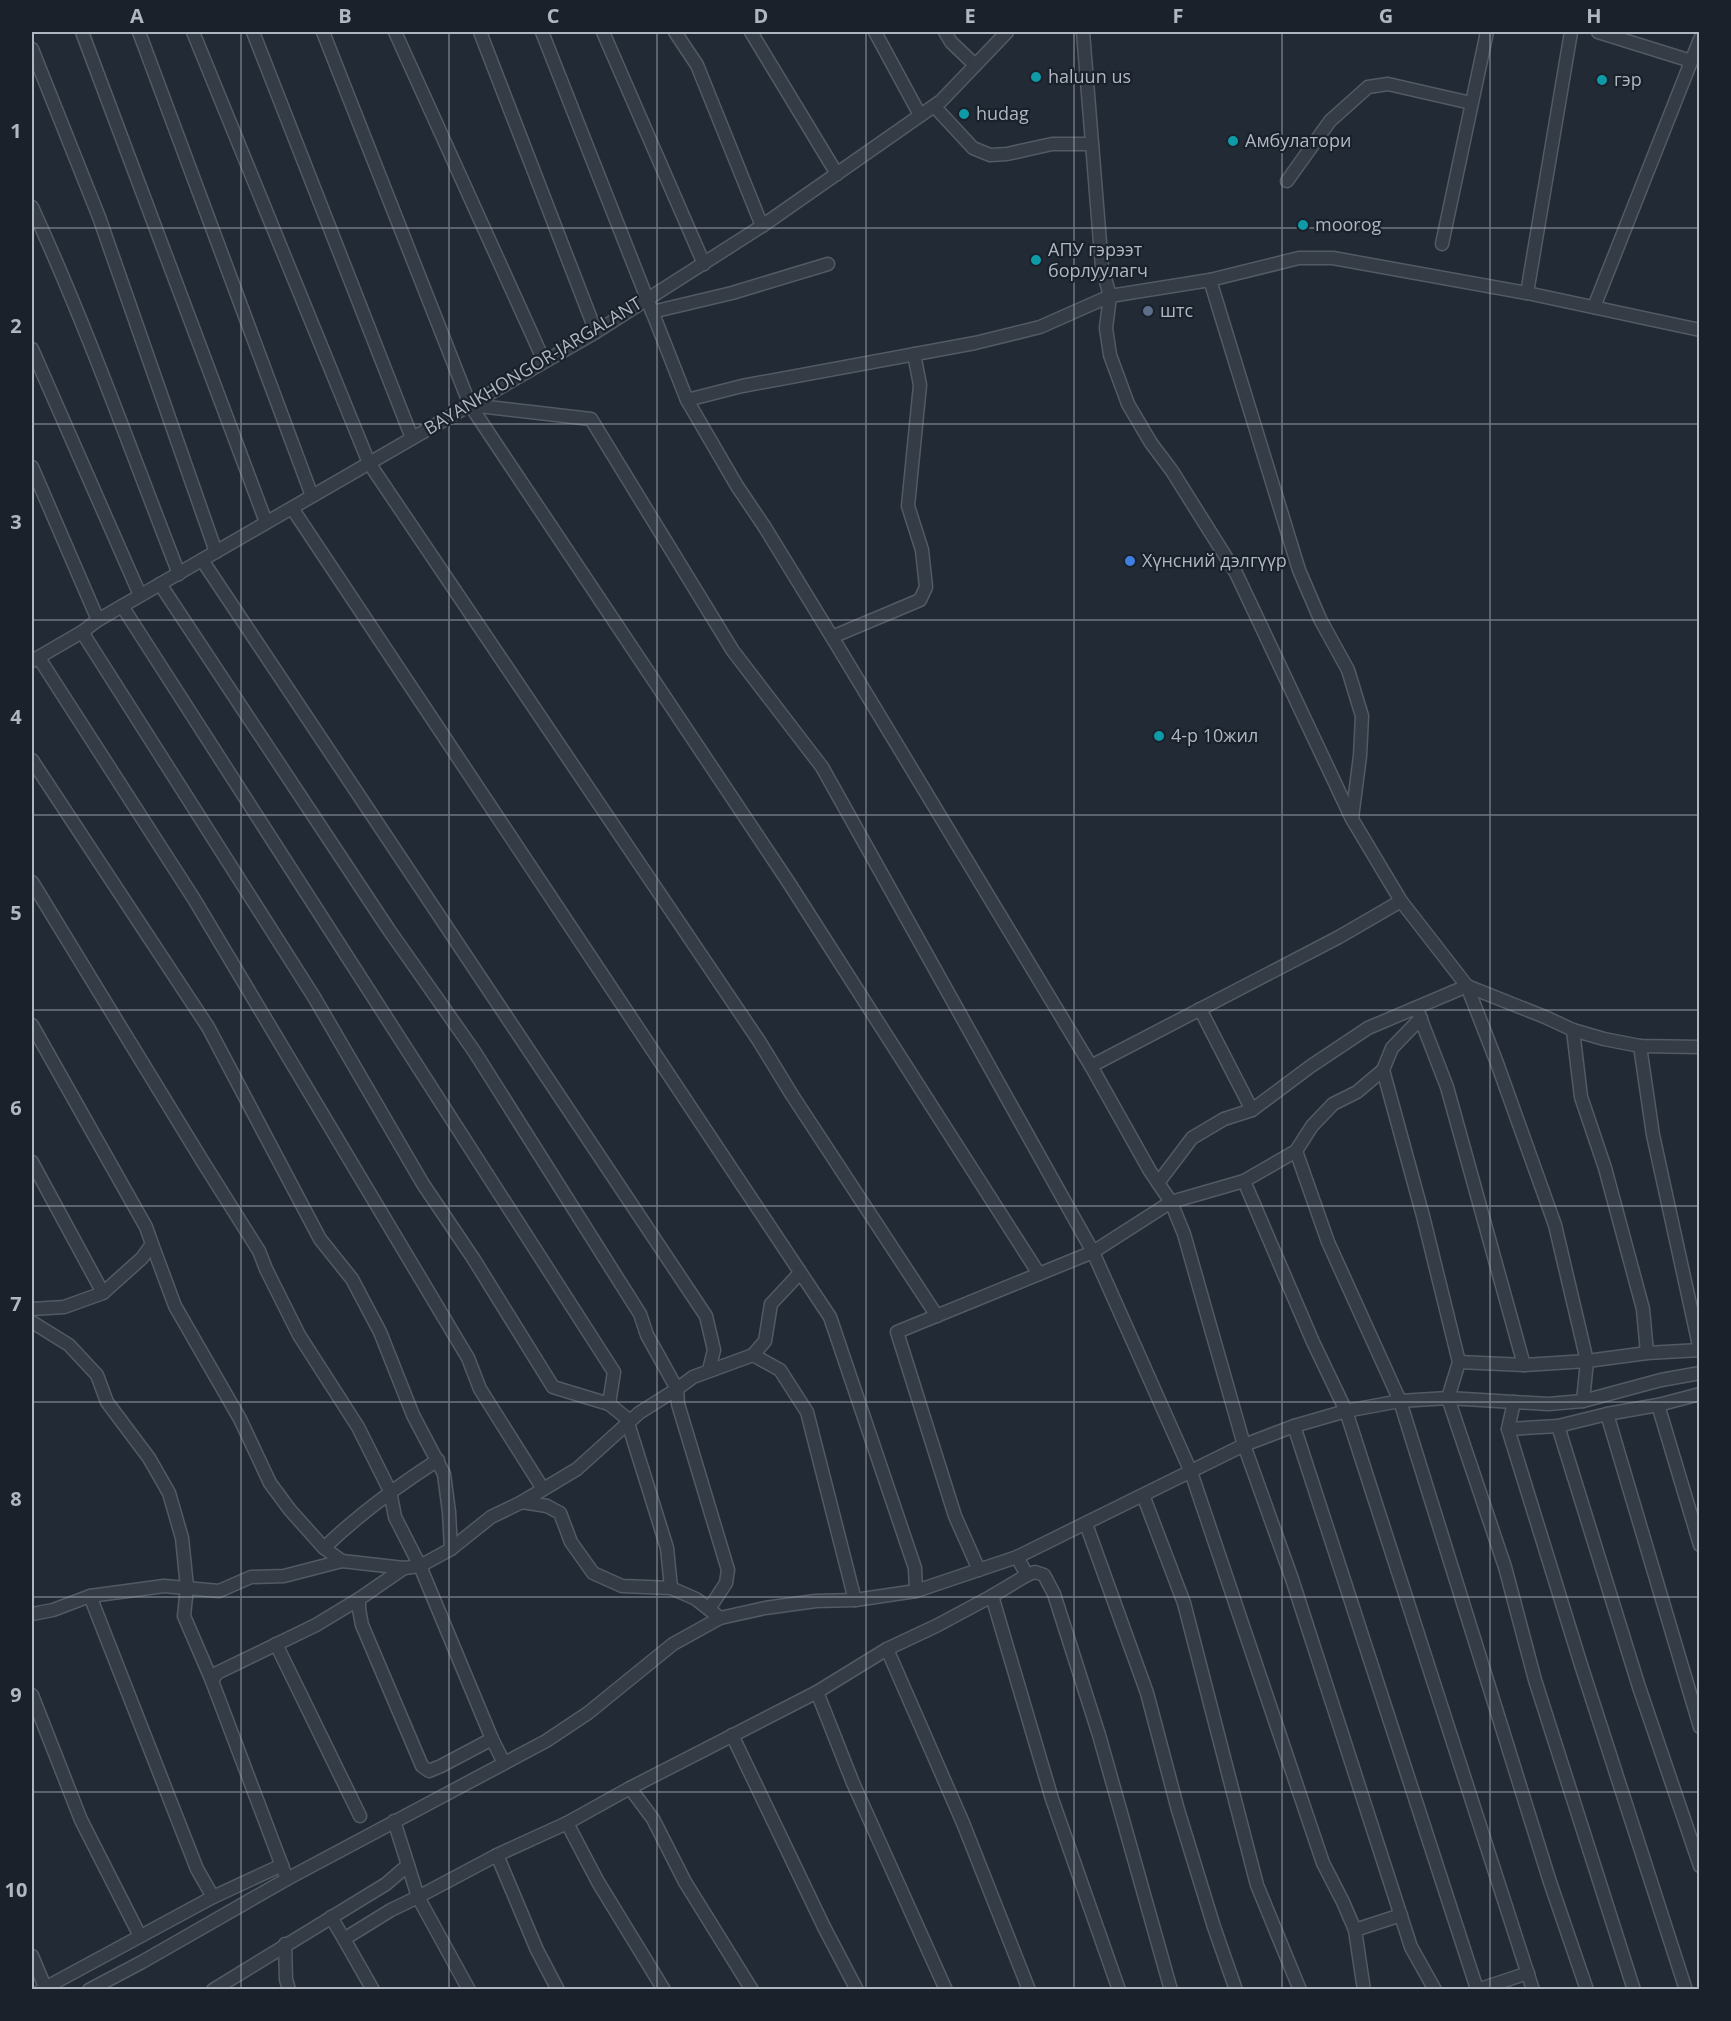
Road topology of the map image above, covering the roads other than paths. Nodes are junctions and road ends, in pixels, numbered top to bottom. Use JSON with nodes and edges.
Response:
{"nodes":[{"id":1,"x":82,"y":32,"type":"edge"},
{"id":2,"x":139,"y":32,"type":"edge"},
{"id":3,"x":193,"y":32,"type":"edge"},
{"id":4,"x":253,"y":32,"type":"edge"},
{"id":5,"x":323,"y":32,"type":"edge"},
{"id":6,"x":395,"y":32,"type":"edge"},
{"id":7,"x":480,"y":32,"type":"edge"},
{"id":8,"x":542,"y":32,"type":"edge"},
{"id":9,"x":603,"y":32,"type":"edge"},
{"id":10,"x":675,"y":32,"type":"edge"},
{"id":11,"x":751,"y":32,"type":"edge"},
{"id":12,"x":875,"y":32,"type":"edge"},
{"id":13,"x":945,"y":32,"type":"edge"},
{"id":14,"x":1005,"y":32,"type":"edge"},
{"id":15,"x":1083,"y":32,"type":"edge"},
{"id":16,"x":1487,"y":32,"type":"edge"},
{"id":17,"x":1571,"y":32,"type":"edge"},
{"id":18,"x":1598,"y":32,"type":"edge"},
{"id":19,"x":1700,"y":39,"type":"edge"},
{"id":20,"x":32,"y":50,"type":"edge"},
{"id":21,"x":1691,"y":61,"type":"junction"},
{"id":22,"x":975,"y":65,"type":"junction"},
{"id":23,"x":1472,"y":103,"type":"junction"},
{"id":24,"x":934,"y":106,"type":"junction"},
{"id":25,"x":920,"y":116,"type":"junction"},
{"id":26,"x":1092,"y":144,"type":"junction"},
{"id":27,"x":837,"y":174,"type":"junction"},
{"id":28,"x":1287,"y":180,"type":"dead end"},
{"id":29,"x":32,"y":207,"type":"edge"},
{"id":30,"x":762,"y":226,"type":"junction"},
{"id":31,"x":1442,"y":244,"type":"dead end"},
{"id":32,"x":704,"y":264,"type":"junction"},
{"id":33,"x":828,"y":264,"type":"dead end"},
{"id":34,"x":1210,"y":280,"type":"junction"},
{"id":35,"x":1527,"y":293,"type":"junction"},
{"id":36,"x":1110,"y":296,"type":"junction"},
{"id":37,"x":646,"y":298,"type":"junction"},
{"id":38,"x":1594,"y":308,"type":"junction"},
{"id":39,"x":652,"y":312,"type":"junction"},
{"id":40,"x":1700,"y":330,"type":"edge"},
{"id":41,"x":596,"y":332,"type":"junction"},
{"id":42,"x":32,"y":349,"type":"edge"},
{"id":43,"x":914,"y":354,"type":"junction"},
{"id":44,"x":544,"y":362,"type":"junction"},
{"id":45,"x":687,"y":400,"type":"junction"},
{"id":46,"x":470,"y":405,"type":"junction"},
{"id":47,"x":412,"y":438,"type":"junction"},
{"id":48,"x":369,"y":463,"type":"junction"},
{"id":49,"x":32,"y":467,"type":"edge"},
{"id":50,"x":312,"y":496,"type":"junction"},
{"id":51,"x":292,"y":508,"type":"junction"},
{"id":52,"x":266,"y":522,"type":"junction"},
{"id":53,"x":216,"y":552,"type":"junction"},
{"id":54,"x":202,"y":560,"type":"junction"},
{"id":55,"x":179,"y":574,"type":"junction"},
{"id":56,"x":160,"y":584,"type":"junction"},
{"id":57,"x":140,"y":596,"type":"junction"},
{"id":58,"x":122,"y":606,"type":"junction"},
{"id":59,"x":98,"y":620,"type":"junction"},
{"id":60,"x":82,"y":632,"type":"junction"},
{"id":61,"x":832,"y":638,"type":"junction"},
{"id":62,"x":35,"y":659,"type":"edge"},
{"id":63,"x":32,"y":760,"type":"edge"},
{"id":64,"x":1352,"y":819,"type":"junction"},
{"id":65,"x":32,"y":882,"type":"edge"},
{"id":66,"x":1401,"y":901,"type":"junction"},
{"id":67,"x":1467,"y":986,"type":"junction"},
{"id":68,"x":1200,"y":1009,"type":"junction"},
{"id":69,"x":1418,"y":1013,"type":"junction"},
{"id":70,"x":32,"y":1025,"type":"edge"},
{"id":71,"x":1574,"y":1030,"type":"junction"},
{"id":72,"x":1640,"y":1046,"type":"junction"},
{"id":73,"x":1700,"y":1047,"type":"edge"},
{"id":74,"x":1091,"y":1066,"type":"junction"},
{"id":75,"x":1383,"y":1070,"type":"junction"},
{"id":76,"x":1252,"y":1110,"type":"junction"},
{"id":77,"x":1296,"y":1151,"type":"junction"},
{"id":78,"x":32,"y":1162,"type":"edge"},
{"id":79,"x":1244,"y":1181,"type":"junction"},
{"id":80,"x":1158,"y":1183,"type":"junction"},
{"id":81,"x":1171,"y":1203,"type":"junction"},
{"id":82,"x":152,"y":1244,"type":"junction"},
{"id":83,"x":1093,"y":1252,"type":"junction"},
{"id":84,"x":800,"y":1273,"type":"junction"},
{"id":85,"x":1039,"y":1274,"type":"junction"},
{"id":86,"x":104,"y":1293,"type":"junction"},
{"id":87,"x":32,"y":1309,"type":"edge"},
{"id":88,"x":937,"y":1316,"type":"junction"},
{"id":89,"x":32,"y":1322,"type":"edge"},
{"id":90,"x":1700,"y":1350,"type":"edge"},
{"id":91,"x":1647,"y":1353,"type":"junction"},
{"id":92,"x":753,"y":1355,"type":"junction"},
{"id":93,"x":1587,"y":1361,"type":"junction"},
{"id":94,"x":1459,"y":1362,"type":"junction"},
{"id":95,"x":1524,"y":1365,"type":"junction"},
{"id":96,"x":709,"y":1370,"type":"junction"},
{"id":97,"x":1700,"y":1373,"type":"edge"},
{"id":98,"x":676,"y":1389,"type":"junction"},
{"id":99,"x":1700,"y":1394,"type":"edge"},
{"id":100,"x":1448,"y":1398,"type":"junction"},
{"id":101,"x":1400,"y":1401,"type":"junction"},
{"id":102,"x":1582,"y":1401,"type":"junction"},
{"id":103,"x":1514,"y":1402,"type":"junction"},
{"id":104,"x":609,"y":1404,"type":"junction"},
{"id":105,"x":1658,"y":1405,"type":"junction"},
{"id":106,"x":1346,"y":1411,"type":"junction"},
{"id":107,"x":1607,"y":1414,"type":"junction"},
{"id":108,"x":629,"y":1422,"type":"junction"},
{"id":109,"x":1294,"y":1426,"type":"junction"},
{"id":110,"x":1558,"y":1426,"type":"junction"},
{"id":111,"x":1508,"y":1429,"type":"junction"},
{"id":112,"x":1244,"y":1445,"type":"junction"},
{"id":113,"x":438,"y":1460,"type":"junction"},
{"id":114,"x":1191,"y":1472,"type":"junction"},
{"id":115,"x":543,"y":1489,"type":"junction"},
{"id":116,"x":390,"y":1491,"type":"junction"},
{"id":117,"x":1143,"y":1495,"type":"junction"},
{"id":118,"x":522,"y":1502,"type":"junction"},
{"id":119,"x":1086,"y":1524,"type":"junction"},
{"id":120,"x":1700,"y":1545,"type":"edge"},
{"id":121,"x":324,"y":1548,"type":"junction"},
{"id":122,"x":451,"y":1549,"type":"junction"},
{"id":123,"x":1017,"y":1557,"type":"junction"},
{"id":124,"x":342,"y":1561,"type":"junction"},
{"id":125,"x":420,"y":1566,"type":"junction"},
{"id":126,"x":404,"y":1568,"type":"junction"},
{"id":127,"x":979,"y":1570,"type":"junction"},
{"id":128,"x":1027,"y":1575,"type":"junction"},
{"id":129,"x":187,"y":1587,"type":"junction"},
{"id":130,"x":670,"y":1588,"type":"junction"},
{"id":131,"x":916,"y":1591,"type":"junction"},
{"id":132,"x":90,"y":1596,"type":"junction"},
{"id":133,"x":992,"y":1596,"type":"junction"},
{"id":134,"x":359,"y":1599,"type":"junction"},
{"id":135,"x":855,"y":1600,"type":"junction"},
{"id":136,"x":709,"y":1609,"type":"junction"},
{"id":137,"x":32,"y":1614,"type":"edge"},
{"id":138,"x":720,"y":1618,"type":"junction"},
{"id":139,"x":276,"y":1644,"type":"junction"},
{"id":140,"x":887,"y":1649,"type":"junction"},
{"id":141,"x":212,"y":1681,"type":"junction"},
{"id":142,"x":817,"y":1692,"type":"junction"},
{"id":143,"x":32,"y":1695,"type":"edge"},
{"id":144,"x":1700,"y":1727,"type":"edge"},
{"id":145,"x":732,"y":1735,"type":"junction"},
{"id":146,"x":492,"y":1739,"type":"junction"},
{"id":147,"x":504,"y":1763,"type":"junction"},
{"id":148,"x":630,"y":1788,"type":"junction"},
{"id":149,"x":360,"y":1816,"type":"dead end"},
{"id":150,"x":394,"y":1821,"type":"junction"},
{"id":151,"x":567,"y":1823,"type":"junction"},
{"id":152,"x":496,"y":1854,"type":"junction"},
{"id":153,"x":282,"y":1865,"type":"junction"},
{"id":154,"x":408,"y":1865,"type":"junction"},
{"id":155,"x":1700,"y":1866,"type":"edge"},
{"id":156,"x":287,"y":1879,"type":"junction"},
{"id":157,"x":213,"y":1897,"type":"junction"},
{"id":158,"x":418,"y":1897,"type":"junction"},
{"id":159,"x":1401,"y":1915,"type":"junction"},
{"id":160,"x":331,"y":1917,"type":"junction"},
{"id":161,"x":1355,"y":1930,"type":"junction"},
{"id":162,"x":140,"y":1936,"type":"junction"},
{"id":163,"x":344,"y":1939,"type":"junction"},
{"id":164,"x":285,"y":1944,"type":"junction"},
{"id":165,"x":32,"y":1956,"type":"edge"},
{"id":166,"x":1528,"y":1973,"type":"junction"},
{"id":167,"x":226,"y":1985,"type":"edge"},
{"id":168,"x":43,"y":1988,"type":"edge"},
{"id":169,"x":89,"y":1989,"type":"edge"},
{"id":170,"x":213,"y":1989,"type":"edge"},
{"id":171,"x":290,"y":1989,"type":"edge"},
{"id":172,"x":373,"y":1989,"type":"edge"},
{"id":173,"x":469,"y":1989,"type":"edge"},
{"id":174,"x":558,"y":1989,"type":"edge"},
{"id":175,"x":664,"y":1989,"type":"edge"},
{"id":176,"x":752,"y":1989,"type":"edge"},
{"id":177,"x":857,"y":1989,"type":"edge"},
{"id":178,"x":946,"y":1989,"type":"edge"},
{"id":179,"x":1029,"y":1989,"type":"edge"},
{"id":180,"x":1119,"y":1989,"type":"edge"},
{"id":181,"x":1171,"y":1989,"type":"edge"},
{"id":182,"x":1236,"y":1989,"type":"edge"},
{"id":183,"x":1300,"y":1989,"type":"edge"},
{"id":184,"x":1364,"y":1989,"type":"edge"},
{"id":185,"x":1435,"y":1989,"type":"edge"},
{"id":186,"x":1477,"y":1989,"type":"edge"},
{"id":187,"x":1533,"y":1989,"type":"edge"},
{"id":188,"x":1587,"y":1989,"type":"edge"},
{"id":189,"x":1634,"y":1989,"type":"edge"},
{"id":190,"x":1686,"y":1989,"type":"edge"}],
"edges":[{"from":1,"to":52,"type":"street"},
{"from":2,"to":50,"type":"street"},
{"from":3,"to":48,"type":"street"},
{"from":4,"to":47,"type":"street"},
{"from":5,"to":46,"type":"street"},
{"from":6,"to":44,"type":"street"},
{"from":7,"to":41,"type":"street"},
{"from":8,"to":37,"type":"street"},
{"from":9,"to":32,"type":"street"},
{"from":10,"to":30,"type":"street"},
{"from":11,"to":27,"type":"street"},
{"from":12,"to":25,"type":"street"},
{"from":13,"to":22,"type":"street"},
{"from":14,"to":22,"type":"street","name":"BAYANKHONGOR-JARGALANT"},
{"from":15,"to":26,"type":"street"},
{"from":16,"to":23,"type":"street"},
{"from":17,"to":35,"type":"street"},
{"from":18,"to":21,"type":"street"},
{"from":19,"to":21,"type":"street"},
{"from":20,"to":53,"type":"street"},
{"from":21,"to":38,"type":"street"},
{"from":22,"to":24,"type":"street","name":"BAYANKHONGOR-JARGALANT"},
{"from":23,"to":28,"type":"street"},
{"from":23,"to":31,"type":"street"},
{"from":24,"to":25,"type":"street","name":"BAYANKHONGOR-JARGALANT"},
{"from":24,"to":26,"type":"street"},
{"from":25,"to":27,"type":"street","name":"BAYANKHONGOR-JARGALANT"},
{"from":26,"to":36,"type":"street"},
{"from":27,"to":30,"type":"street","name":"BAYANKHONGOR-JARGALANT"},
{"from":29,"to":55,"type":"street"},
{"from":30,"to":32,"type":"street","name":"BAYANKHONGOR-JARGALANT"},
{"from":32,"to":37,"type":"street","name":"BAYANKHONGOR-JARGALANT"},
{"from":33,"to":39,"type":"street"},
{"from":34,"to":35,"type":"street"},
{"from":34,"to":36,"type":"street"},
{"from":34,"to":64,"type":"street"},
{"from":35,"to":38,"type":"street"},
{"from":36,"to":43,"type":"street"},
{"from":36,"to":64,"type":"street"},
{"from":37,"to":39,"type":"street"},
{"from":37,"to":41,"type":"street","name":"BAYANKHONGOR-JARGALANT"},
{"from":38,"to":40,"type":"street"},
{"from":39,"to":45,"type":"street"},
{"from":41,"to":44,"type":"street","name":"BAYANKHONGOR-JARGALANT"},
{"from":42,"to":57,"type":"street"},
{"from":43,"to":45,"type":"street"},
{"from":43,"to":61,"type":"street"},
{"from":44,"to":46,"type":"street","name":"BAYANKHONGOR-JARGALANT"},
{"from":45,"to":61,"type":"street"},
{"from":46,"to":47,"type":"street","name":"BAYANKHONGOR-JARGALANT"},
{"from":46,"to":83,"type":"street"},
{"from":46,"to":85,"type":"street"},
{"from":47,"to":48,"type":"street","name":"BAYANKHONGOR-JARGALANT"},
{"from":48,"to":50,"type":"street","name":"BAYANKHONGOR-JARGALANT"},
{"from":48,"to":88,"type":"street"},
{"from":49,"to":59,"type":"street"},
{"from":50,"to":51,"type":"street","name":"BAYANKHONGOR-JARGALANT"},
{"from":51,"to":52,"type":"street","name":"BAYANKHONGOR-JARGALANT"},
{"from":51,"to":84,"type":"street"},
{"from":52,"to":53,"type":"street","name":"BAYANKHONGOR-JARGALANT"},
{"from":53,"to":54,"type":"street","name":"BAYANKHONGOR-JARGALANT"},
{"from":54,"to":55,"type":"street","name":"BAYANKHONGOR-JARGALANT"},
{"from":54,"to":96,"type":"street"},
{"from":55,"to":56,"type":"street","name":"BAYANKHONGOR-JARGALANT"},
{"from":56,"to":57,"type":"street","name":"BAYANKHONGOR-JARGALANT"},
{"from":56,"to":98,"type":"street"},
{"from":57,"to":58,"type":"street","name":"BAYANKHONGOR-JARGALANT"},
{"from":58,"to":59,"type":"street","name":"BAYANKHONGOR-JARGALANT"},
{"from":58,"to":104,"type":"street"},
{"from":59,"to":60,"type":"street","name":"BAYANKHONGOR-JARGALANT"},
{"from":60,"to":62,"type":"street","name":"BAYANKHONGOR-JARGALANT"},
{"from":60,"to":104,"type":"street"},
{"from":61,"to":74,"type":"street"},
{"from":62,"to":115,"type":"street"},
{"from":63,"to":113,"type":"street"},
{"from":64,"to":66,"type":"street"},
{"from":65,"to":116,"type":"street"},
{"from":66,"to":67,"type":"street"},
{"from":66,"to":68,"type":"street"},
{"from":67,"to":69,"type":"street"},
{"from":67,"to":71,"type":"street"},
{"from":67,"to":93,"type":"street"},
{"from":68,"to":74,"type":"street"},
{"from":68,"to":76,"type":"street"},
{"from":69,"to":75,"type":"street"},
{"from":69,"to":76,"type":"street"},
{"from":69,"to":95,"type":"street"},
{"from":70,"to":82,"type":"street"},
{"from":71,"to":72,"type":"street"},
{"from":71,"to":91,"type":"street"},
{"from":72,"to":73,"type":"street"},
{"from":72,"to":90,"type":"street"},
{"from":74,"to":80,"type":"street"},
{"from":75,"to":77,"type":"street"},
{"from":75,"to":94,"type":"street"},
{"from":76,"to":80,"type":"street"},
{"from":77,"to":79,"type":"street"},
{"from":77,"to":101,"type":"street"},
{"from":78,"to":86,"type":"street"},
{"from":79,"to":81,"type":"street"},
{"from":79,"to":106,"type":"street"},
{"from":80,"to":81,"type":"street"},
{"from":81,"to":83,"type":"street"},
{"from":81,"to":112,"type":"street"},
{"from":82,"to":86,"type":"street"},
{"from":82,"to":121,"type":"street"},
{"from":83,"to":85,"type":"street"},
{"from":83,"to":114,"type":"street"},
{"from":84,"to":92,"type":"street"},
{"from":84,"to":131,"type":"street"},
{"from":85,"to":88,"type":"street"},
{"from":86,"to":87,"type":"street"},
{"from":88,"to":127,"type":"street"},
{"from":89,"to":129,"type":"street"},
{"from":90,"to":91,"type":"street"},
{"from":91,"to":93,"type":"street"},
{"from":92,"to":96,"type":"street"},
{"from":92,"to":135,"type":"street"},
{"from":93,"to":95,"type":"street"},
{"from":93,"to":102,"type":"street"},
{"from":94,"to":95,"type":"street"},
{"from":94,"to":100,"type":"street"},
{"from":96,"to":98,"type":"street"},
{"from":97,"to":102,"type":"street"},
{"from":98,"to":108,"type":"street"},
{"from":98,"to":136,"type":"street"},
{"from":99,"to":105,"type":"street"},
{"from":100,"to":101,"type":"street"},
{"from":100,"to":103,"type":"street"},
{"from":100,"to":189,"type":"street"},
{"from":101,"to":106,"type":"street"},
{"from":101,"to":188,"type":"street"},
{"from":102,"to":103,"type":"street"},
{"from":103,"to":111,"type":"street"},
{"from":104,"to":108,"type":"street"},
{"from":105,"to":107,"type":"street"},
{"from":105,"to":120,"type":"street"},
{"from":106,"to":109,"type":"street"},
{"from":106,"to":166,"type":"street"},
{"from":107,"to":110,"type":"street"},
{"from":107,"to":144,"type":"street"},
{"from":108,"to":115,"type":"street"},
{"from":108,"to":130,"type":"street"},
{"from":109,"to":112,"type":"street"},
{"from":109,"to":186,"type":"street"},
{"from":110,"to":111,"type":"street"},
{"from":110,"to":155,"type":"street"},
{"from":111,"to":190,"type":"street"},
{"from":112,"to":114,"type":"street"},
{"from":112,"to":159,"type":"street"},
{"from":113,"to":116,"type":"street"},
{"from":113,"to":122,"type":"street"},
{"from":114,"to":117,"type":"street"},
{"from":114,"to":161,"type":"street"},
{"from":115,"to":118,"type":"street"},
{"from":116,"to":121,"type":"street"},
{"from":116,"to":125,"type":"street"},
{"from":117,"to":119,"type":"street"},
{"from":117,"to":183,"type":"street"},
{"from":118,"to":122,"type":"street"},
{"from":118,"to":130,"type":"street"},
{"from":119,"to":123,"type":"street"},
{"from":119,"to":182,"type":"street"},
{"from":121,"to":124,"type":"street"},
{"from":122,"to":125,"type":"street"},
{"from":123,"to":127,"type":"street"},
{"from":123,"to":128,"type":"street"},
{"from":124,"to":126,"type":"street"},
{"from":124,"to":129,"type":"street"},
{"from":125,"to":126,"type":"street"},
{"from":125,"to":146,"type":"street"},
{"from":126,"to":134,"type":"street"},
{"from":127,"to":131,"type":"street"},
{"from":128,"to":133,"type":"street"},
{"from":128,"to":181,"type":"street"},
{"from":129,"to":132,"type":"street"},
{"from":129,"to":141,"type":"street"},
{"from":130,"to":136,"type":"street"},
{"from":131,"to":135,"type":"street"},
{"from":132,"to":137,"type":"street"},
{"from":132,"to":157,"type":"street"},
{"from":133,"to":140,"type":"street"},
{"from":133,"to":180,"type":"street"},
{"from":134,"to":139,"type":"street"},
{"from":134,"to":146,"type":"street"},
{"from":135,"to":138,"type":"street"},
{"from":136,"to":138,"type":"street"},
{"from":138,"to":147,"type":"street"},
{"from":139,"to":141,"type":"street"},
{"from":139,"to":149,"type":"street"},
{"from":140,"to":142,"type":"street"},
{"from":140,"to":179,"type":"street"},
{"from":141,"to":153,"type":"street"},
{"from":142,"to":145,"type":"street"},
{"from":142,"to":178,"type":"street"},
{"from":143,"to":162,"type":"street"},
{"from":145,"to":148,"type":"street"},
{"from":145,"to":177,"type":"street"},
{"from":146,"to":147,"type":"street"},
{"from":147,"to":150,"type":"street"},
{"from":148,"to":151,"type":"street"},
{"from":148,"to":176,"type":"street"},
{"from":150,"to":154,"type":"street"},
{"from":150,"to":156,"type":"street"},
{"from":151,"to":152,"type":"street"},
{"from":151,"to":175,"type":"street"},
{"from":152,"to":158,"type":"street"},
{"from":152,"to":174,"type":"street"},
{"from":153,"to":156,"type":"street"},
{"from":153,"to":157,"type":"street"},
{"from":154,"to":158,"type":"street"},
{"from":154,"to":160,"type":"street"},
{"from":156,"to":169,"type":"street"},
{"from":157,"to":162,"type":"street"},
{"from":158,"to":163,"type":"street"},
{"from":158,"to":173,"type":"street"},
{"from":159,"to":161,"type":"street"},
{"from":159,"to":185,"type":"street"},
{"from":160,"to":163,"type":"street"},
{"from":160,"to":164,"type":"street"},
{"from":161,"to":184,"type":"street"},
{"from":162,"to":168,"type":"street"},
{"from":163,"to":172,"type":"street"},
{"from":164,"to":167,"type":"street"},
{"from":164,"to":171,"type":"street"},
{"from":165,"to":168,"type":"street"},
{"from":166,"to":186,"type":"street"},
{"from":166,"to":187,"type":"street"},
{"from":167,"to":170,"type":"street"}]}
